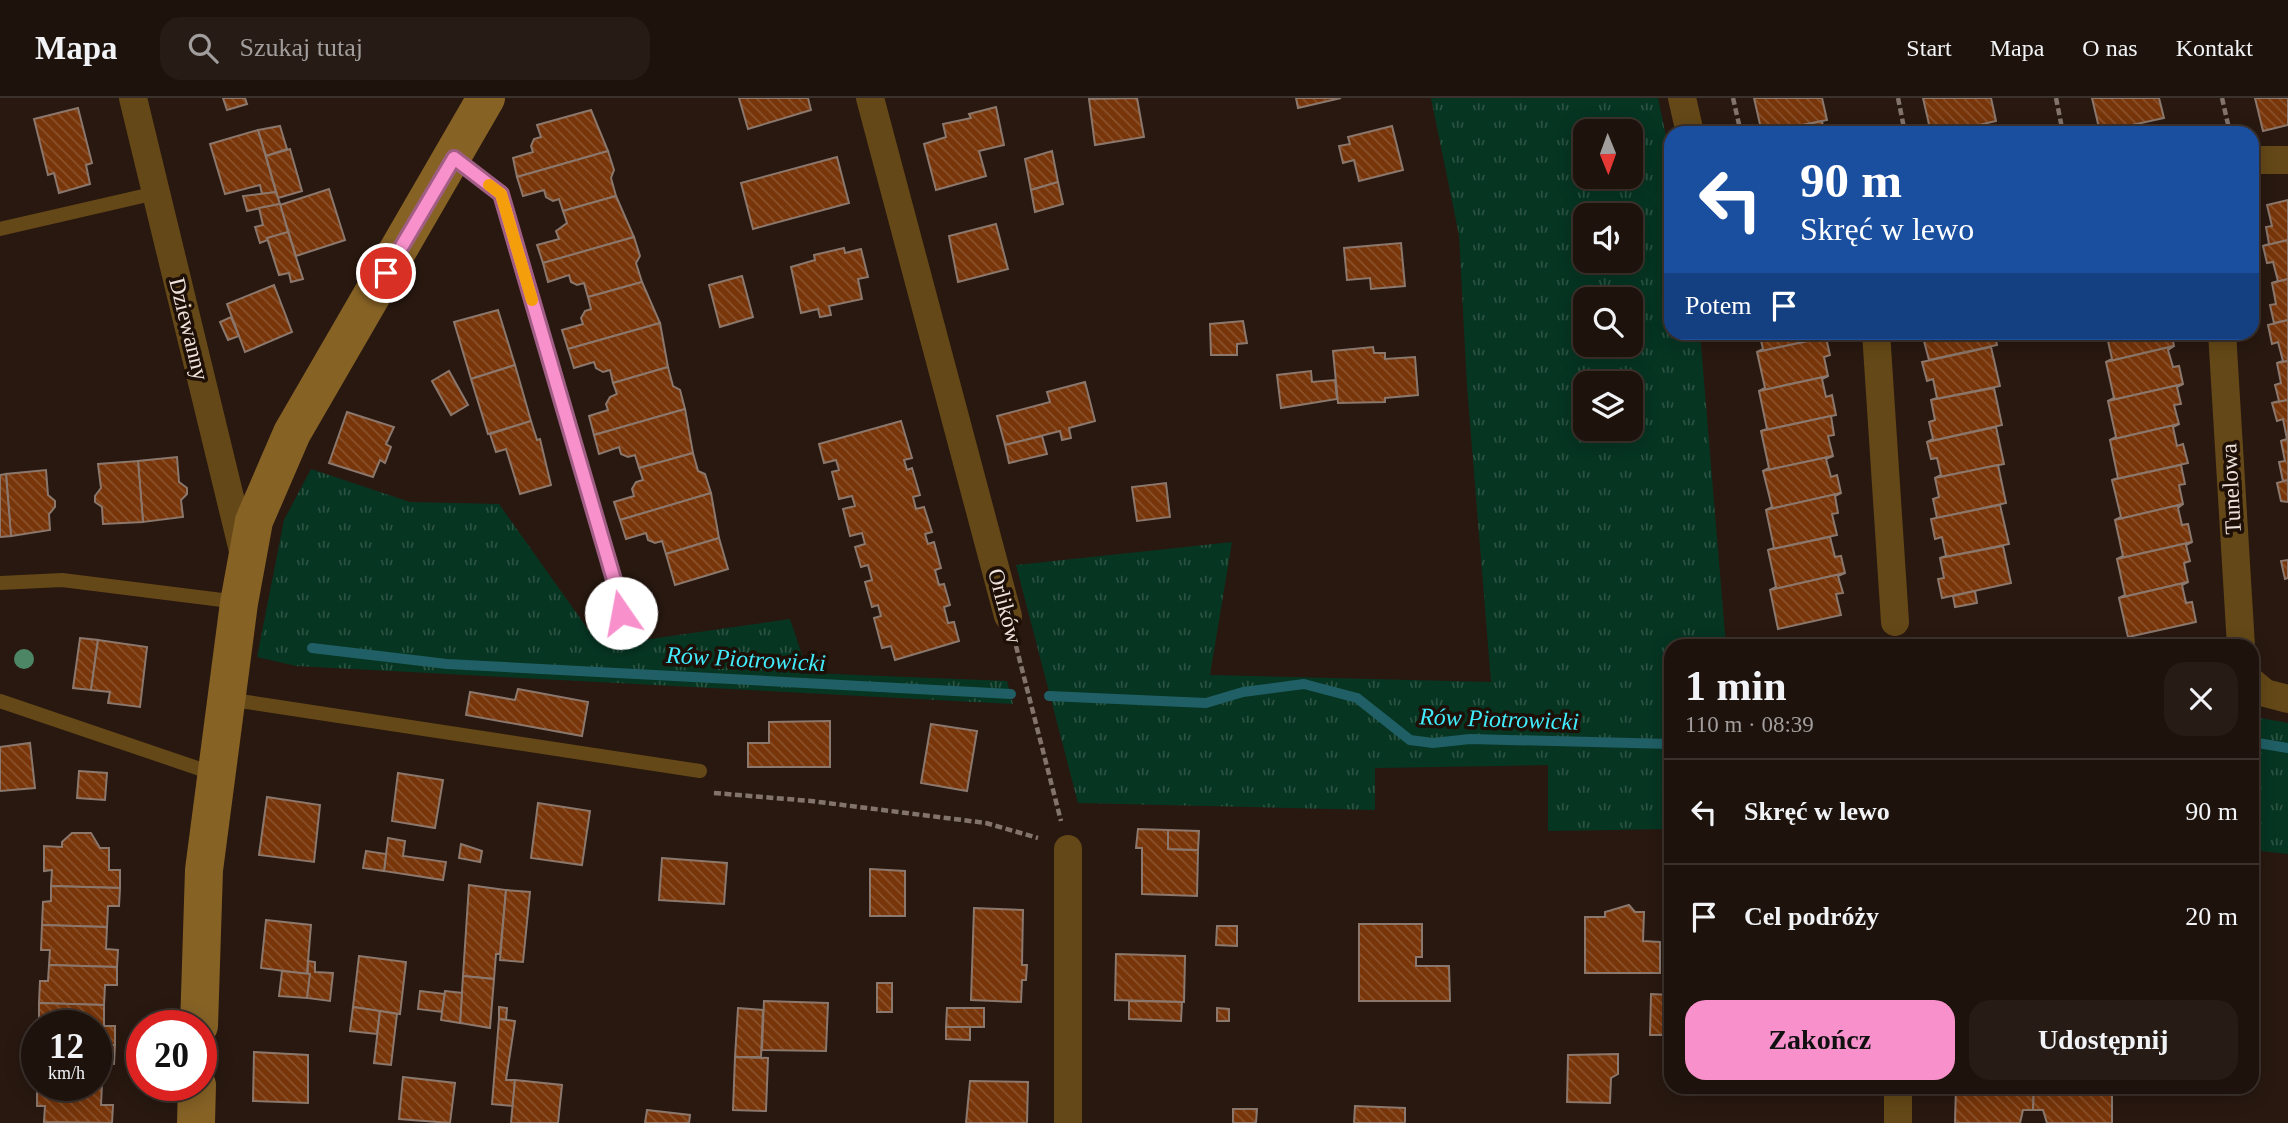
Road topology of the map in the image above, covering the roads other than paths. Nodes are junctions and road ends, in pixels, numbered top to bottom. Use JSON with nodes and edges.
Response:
{"nodes":[{"id":1,"x":133,"y":98,"type":"edge"},
{"id":2,"x":486,"y":98,"type":"edge"},
{"id":3,"x":870,"y":98,"type":"edge"},
{"id":4,"x":1682,"y":98,"type":"edge"},
{"id":5,"x":1688,"y":126,"type":"edge"},
{"id":6,"x":454,"y":158,"type":"junction"},
{"id":7,"x":2259,"y":160,"type":"edge"},
{"id":8,"x":2288,"y":160,"type":"edge"},
{"id":9,"x":156,"y":193,"type":"junction"},
{"id":10,"x":0,"y":229,"type":"edge"},
{"id":11,"x":1876,"y":340,"type":"edge"},
{"id":12,"x":2222,"y":340,"type":"edge"},
{"id":13,"x":245,"y":561,"type":"junction"},
{"id":14,"x":0,"y":583,"type":"edge"},
{"id":15,"x":239,"y":603,"type":"junction"},
{"id":16,"x":1008,"y":616,"type":"road end"},
{"id":17,"x":618,"y":617,"type":"dead end"},
{"id":18,"x":1895,"y":622,"type":"dead end"},
{"id":19,"x":2241,"y":639,"type":"edge"},
{"id":20,"x":2259,"y":688,"type":"edge"},
{"id":21,"x":226,"y":699,"type":"junction"},
{"id":22,"x":2288,"y":699,"type":"edge"},
{"id":23,"x":0,"y":701,"type":"edge"},
{"id":24,"x":700,"y":771,"type":"dead end"},
{"id":25,"x":216,"y":774,"type":"junction"},
{"id":26,"x":1068,"y":849,"type":"road end"},
{"id":27,"x":200,"y":1010,"type":"edge"},
{"id":28,"x":1898,"y":1094,"type":"edge"},
{"id":29,"x":197,"y":1101,"type":"edge"},
{"id":30,"x":196,"y":1123,"type":"edge"},
{"id":31,"x":1068,"y":1123,"type":"edge"},
{"id":32,"x":1898,"y":1123,"type":"edge"}],
"edges":[{"from":1,"to":9,"type":"street","name":"Dziewanny"},
{"from":2,"to":6,"type":"street"},
{"from":3,"to":16,"type":"street","name":"Orlików"},
{"from":4,"to":5,"type":"street"},
{"from":6,"to":13,"type":"street"},
{"from":6,"to":17,"type":"lane"},
{"from":7,"to":8,"type":"street"},
{"from":9,"to":10,"type":"lane"},
{"from":9,"to":13,"type":"street","name":"Dziewanny"},
{"from":11,"to":18,"type":"street"},
{"from":12,"to":19,"type":"street","name":"Tunelowa"},
{"from":13,"to":15,"type":"street"},
{"from":14,"to":15,"type":"lane"},
{"from":15,"to":21,"type":"street"},
{"from":20,"to":22,"type":"street"},
{"from":21,"to":24,"type":"lane"},
{"from":21,"to":25,"type":"street"},
{"from":23,"to":25,"type":"lane"},
{"from":25,"to":27,"type":"street"},
{"from":26,"to":31,"type":"street"},
{"from":28,"to":32,"type":"street"},
{"from":29,"to":30,"type":"street"}]}
